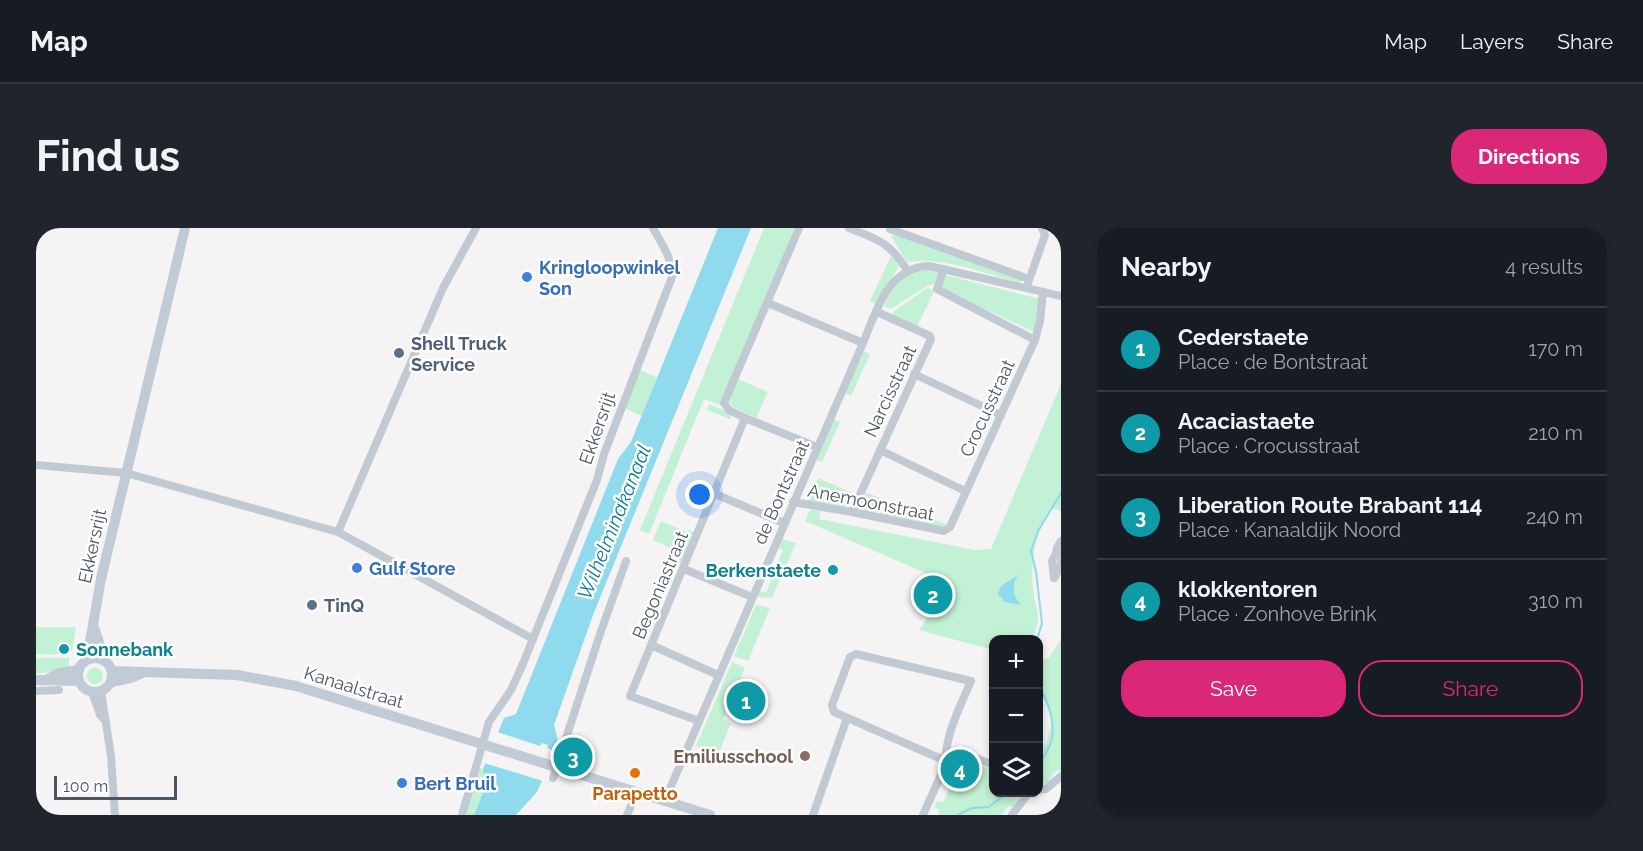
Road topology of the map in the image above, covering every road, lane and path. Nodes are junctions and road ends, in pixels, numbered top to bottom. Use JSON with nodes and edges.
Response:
{"nodes":[{"id":1,"x":185,"y":228,"type":"edge"},
{"id":2,"x":476,"y":228,"type":"edge"},
{"id":3,"x":653,"y":228,"type":"edge"},
{"id":4,"x":799,"y":228,"type":"edge"},
{"id":5,"x":849,"y":228,"type":"edge"},
{"id":6,"x":890,"y":228,"type":"edge"},
{"id":7,"x":1042,"y":228,"type":"edge"},
{"id":8,"x":884,"y":242,"type":"junction"},
{"id":9,"x":944,"y":269,"type":"junction"},
{"id":10,"x":907,"y":270,"type":"junction"},
{"id":11,"x":1029,"y":279,"type":"junction"},
{"id":12,"x":1027,"y":288,"type":"junction"},
{"id":13,"x":1043,"y":292,"type":"junction"},
{"id":14,"x":1061,"y":296,"type":"edge"},
{"id":15,"x":768,"y":303,"type":"junction"},
{"id":16,"x":877,"y":312,"type":"junction"},
{"id":17,"x":1035,"y":340,"type":"junction"},
{"id":18,"x":863,"y":343,"type":"junction"},
{"id":19,"x":914,"y":374,"type":"junction"},
{"id":20,"x":1001,"y":415,"type":"junction"},
{"id":21,"x":745,"y":418,"type":"junction"},
{"id":22,"x":817,"y":447,"type":"junction"},
{"id":23,"x":880,"y":450,"type":"junction"},
{"id":24,"x":36,"y":465,"type":"edge"},
{"id":25,"x":126,"y":473,"type":"junction"},
{"id":26,"x":965,"y":492,"type":"junction"},
{"id":27,"x":715,"y":494,"type":"junction"},
{"id":28,"x":793,"y":502,"type":"junction"},
{"id":29,"x":852,"y":512,"type":"junction"},
{"id":30,"x":784,"y":523,"type":"junction"},
{"id":31,"x":944,"y":531,"type":"joint"},
{"id":32,"x":338,"y":532,"type":"junction"},
{"id":33,"x":1061,"y":541,"type":"edge"},
{"id":34,"x":1059,"y":555,"type":"edge"},
{"id":35,"x":626,"y":561,"type":"dead end"},
{"id":36,"x":1061,"y":563,"type":"edge"},
{"id":37,"x":684,"y":569,"type":"junction"},
{"id":38,"x":752,"y":597,"type":"junction"},
{"id":39,"x":533,"y":639,"type":"junction"},
{"id":40,"x":651,"y":645,"type":"junction"},
{"id":41,"x":95,"y":659,"type":"junction"},
{"id":42,"x":79,"y":675,"type":"junction"},
{"id":43,"x":718,"y":675,"type":"junction"},
{"id":44,"x":111,"y":676,"type":"junction"},
{"id":45,"x":38,"y":680,"type":"edge"},
{"id":46,"x":59,"y":690,"type":"dead end"},
{"id":47,"x":97,"y":692,"type":"junction"},
{"id":48,"x":847,"y":718,"type":"junction"},
{"id":49,"x":699,"y":721,"type":"junction"},
{"id":50,"x":487,"y":746,"type":"junction"},
{"id":51,"x":945,"y":757,"type":"junction"},
{"id":52,"x":989,"y":763,"type":"edge"},
{"id":53,"x":553,"y":770,"type":"junction"},
{"id":54,"x":1061,"y":776,"type":"edge"},
{"id":55,"x":1043,"y":789,"type":"edge"},
{"id":56,"x":637,"y":792,"type":"junction"},
{"id":57,"x":1024,"y":797,"type":"edge"},
{"id":58,"x":665,"y":800,"type":"junction"},
{"id":59,"x":115,"y":815,"type":"edge"},
{"id":60,"x":462,"y":815,"type":"edge"},
{"id":61,"x":627,"y":815,"type":"edge"},
{"id":62,"x":710,"y":815,"type":"edge"},
{"id":63,"x":813,"y":815,"type":"edge"},
{"id":64,"x":923,"y":815,"type":"edge"},
{"id":65,"x":1012,"y":815,"type":"edge"}],
"edges":[{"from":1,"to":25,"type":"street","name":"Ekkersrijt"},
{"from":2,"to":32,"type":"street"},
{"from":3,"to":39,"type":"street","name":"Ekkersrijt"},
{"from":4,"to":15,"type":"street"},
{"from":5,"to":8,"type":"street"},
{"from":6,"to":8,"type":"street"},
{"from":6,"to":11,"type":"street"},
{"from":7,"to":11,"type":"street"},
{"from":8,"to":10,"type":"street"},
{"from":9,"to":10,"type":"street"},
{"from":9,"to":12,"type":"street"},
{"from":9,"to":17,"type":"street"},
{"from":10,"to":16,"type":"street","name":"de Bontstraat"},
{"from":11,"to":12,"type":"street"},
{"from":12,"to":13,"type":"street"},
{"from":13,"to":14,"type":"street"},
{"from":13,"to":17,"type":"street","name":"Crocusstraat"},
{"from":15,"to":18,"type":"street"},
{"from":15,"to":21,"type":"street"},
{"from":16,"to":18,"type":"street","name":"de Bontstraat"},
{"from":16,"to":19,"type":"street","name":"Narcisstraat"},
{"from":17,"to":20,"type":"street","name":"Crocusstraat"},
{"from":18,"to":22,"type":"street","name":"de Bontstraat"},
{"from":19,"to":20,"type":"street"},
{"from":19,"to":23,"type":"street","name":"Narcisstraat"},
{"from":20,"to":26,"type":"street","name":"Crocusstraat"},
{"from":21,"to":22,"type":"street"},
{"from":21,"to":27,"type":"street","name":"Begoniastraat"},
{"from":22,"to":28,"type":"street","name":"de Bontstraat"},
{"from":23,"to":26,"type":"street"},
{"from":23,"to":29,"type":"street","name":"Narcisstraat"},
{"from":24,"to":25,"type":"street"},
{"from":25,"to":32,"type":"street"},
{"from":25,"to":41,"type":"street","name":"Ekkersrijt"},
{"from":26,"to":31,"type":"street","name":"Crocusstraat"},
{"from":27,"to":30,"type":"street"},
{"from":27,"to":37,"type":"street","name":"Begoniastraat"},
{"from":28,"to":29,"type":"street","name":"Anemoonstraat"},
{"from":28,"to":30,"type":"street","name":"de Bontstraat"},
{"from":29,"to":31,"type":"street","name":"Anemoonstraat"},
{"from":30,"to":38,"type":"street","name":"de Bontstraat"},
{"from":32,"to":39,"type":"street"},
{"from":33,"to":34,"type":"street"},
{"from":34,"to":36,"type":"street"},
{"from":35,"to":53,"type":"street"},
{"from":37,"to":38,"type":"street"},
{"from":37,"to":40,"type":"street","name":"Begoniastraat"},
{"from":38,"to":43,"type":"street","name":"de Bontstraat"},
{"from":39,"to":50,"type":"street","name":"Ekkersrijt"},
{"from":40,"to":43,"type":"street"},
{"from":40,"to":49,"type":"street","name":"Begoniastraat"},
{"from":41,"to":42,"type":"street"},
{"from":41,"to":44,"type":"street"},
{"from":42,"to":45,"type":"street"},
{"from":42,"to":47,"type":"street"},
{"from":43,"to":49,"type":"street","name":"de Bontstraat"},
{"from":44,"to":47,"type":"street"},
{"from":44,"to":50,"type":"street","name":"Kanaalstraat"},
{"from":45,"to":46,"type":"street"},
{"from":47,"to":59,"type":"street"},
{"from":48,"to":51,"type":"street"},
{"from":48,"to":51,"type":"street"},
{"from":48,"to":63,"type":"street"},
{"from":49,"to":58,"type":"street","name":"de Bontstraat"},
{"from":50,"to":53,"type":"street","name":"Kanaalstraat"},
{"from":50,"to":60,"type":"street","name":"Ekkersrijt"},
{"from":51,"to":52,"type":"street"},
{"from":51,"to":64,"type":"street"},
{"from":53,"to":56,"type":"street","name":"Kanaalstraat"},
{"from":54,"to":55,"type":"street"},
{"from":56,"to":58,"type":"street","name":"Kanaalstraat"},
{"from":56,"to":61,"type":"street"},
{"from":57,"to":65,"type":"street"},
{"from":58,"to":62,"type":"street","name":"Kanaalstraat"}]}
